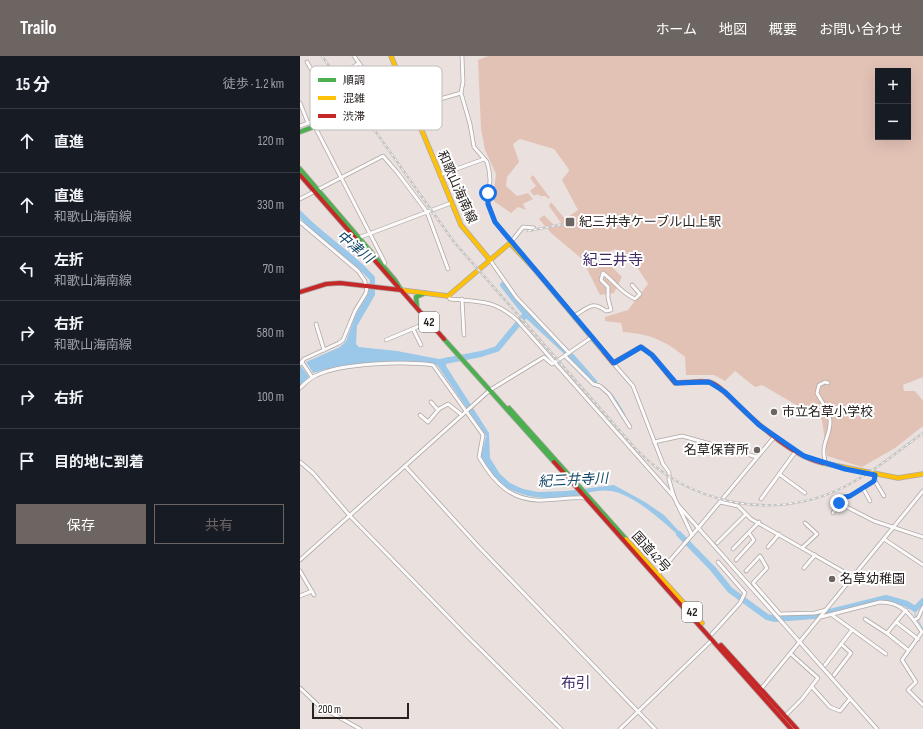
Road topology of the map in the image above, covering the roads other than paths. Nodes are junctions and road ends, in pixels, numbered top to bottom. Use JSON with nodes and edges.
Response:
{"nodes":[{"id":1,"x":354,"y":56,"type":"edge"},
{"id":2,"x":391,"y":56,"type":"edge"},
{"id":3,"x":462,"y":56,"type":"edge"},
{"id":4,"x":307,"y":62,"type":"dead end"},
{"id":5,"x":359,"y":63,"type":"junction"},
{"id":6,"x":355,"y":66,"type":"edge"},
{"id":7,"x":361,"y":66,"type":"edge"},
{"id":8,"x":395,"y":66,"type":"edge"},
{"id":9,"x":310,"y":67,"type":"edge"},
{"id":10,"x":460,"y":93,"type":"junction"},
{"id":11,"x":442,"y":98,"type":"edge"},
{"id":12,"x":300,"y":103,"type":"edge"},
{"id":13,"x":308,"y":123,"type":"joint"},
{"id":14,"x":300,"y":126,"type":"edge"},
{"id":15,"x":310,"y":128,"type":"edge"},
{"id":16,"x":316,"y":130,"type":"edge"},
{"id":17,"x":421,"y":130,"type":"edge"},
{"id":18,"x":300,"y":132,"type":"edge"},
{"id":19,"x":484,"y":159,"type":"junction"},
{"id":20,"x":300,"y":169,"type":"edge"},
{"id":21,"x":300,"y":175,"type":"edge"},
{"id":22,"x":440,"y":175,"type":"junction"},
{"id":23,"x":341,"y":178,"type":"junction"},
{"id":24,"x":316,"y":191,"type":"junction"},
{"id":25,"x":300,"y":199,"type":"edge"},
{"id":26,"x":451,"y":202,"type":"junction"},
{"id":27,"x":427,"y":212,"type":"junction"},
{"id":28,"x":300,"y":222,"type":"edge"},
{"id":29,"x":534,"y":228,"type":"dead end"},
{"id":30,"x":369,"y":233,"type":"junction"},
{"id":31,"x":357,"y":239,"type":"junction"},
{"id":32,"x":511,"y":242,"type":"junction"},
{"id":33,"x":490,"y":260,"type":"junction"},
{"id":34,"x":382,"y":266,"type":"junction"},
{"id":35,"x":448,"y":269,"type":"dead end"},
{"id":36,"x":384,"y":274,"type":"junction"},
{"id":37,"x":632,"y":285,"type":"dead end"},
{"id":38,"x":367,"y":286,"type":"junction"},
{"id":39,"x":377,"y":287,"type":"junction"},
{"id":40,"x":401,"y":290,"type":"junction"},
{"id":41,"x":300,"y":292,"type":"edge"},
{"id":42,"x":425,"y":293,"type":"junction"},
{"id":43,"x":449,"y":296,"type":"junction"},
{"id":44,"x":463,"y":300,"type":"junction"},
{"id":45,"x":417,"y":309,"type":"junction"},
{"id":46,"x":574,"y":316,"type":"junction"},
{"id":47,"x":429,"y":322,"type":"junction"},
{"id":48,"x":316,"y":324,"type":"dead end"},
{"id":49,"x":413,"y":328,"type":"junction"},
{"id":50,"x":464,"y":335,"type":"dead end"},
{"id":51,"x":592,"y":337,"type":"junction"},
{"id":52,"x":386,"y":340,"type":"dead end"},
{"id":53,"x":421,"y":345,"type":"dead end"},
{"id":54,"x":324,"y":350,"type":"junction"},
{"id":55,"x":569,"y":353,"type":"junction"},
{"id":56,"x":565,"y":356,"type":"junction"},
{"id":57,"x":302,"y":363,"type":"edge"},
{"id":58,"x":554,"y":363,"type":"junction"},
{"id":59,"x":614,"y":363,"type":"junction"},
{"id":60,"x":312,"y":376,"type":"junction"},
{"id":61,"x":828,"y":383,"type":"dead end"},
{"id":62,"x":300,"y":388,"type":"edge"},
{"id":63,"x":490,"y":390,"type":"junction"},
{"id":64,"x":431,"y":402,"type":"dead end"},
{"id":65,"x":438,"y":410,"type":"junction"},
{"id":66,"x":466,"y":410,"type":"junction"},
{"id":67,"x":420,"y":415,"type":"dead end"},
{"id":68,"x":462,"y":415,"type":"junction"},
{"id":69,"x":630,"y":426,"type":"dead end"},
{"id":70,"x":775,"y":436,"type":"junction"},
{"id":71,"x":654,"y":442,"type":"junction"},
{"id":72,"x":796,"y":451,"type":"junction"},
{"id":73,"x":757,"y":457,"type":"junction"},
{"id":74,"x":300,"y":462,"type":"edge"},
{"id":75,"x":826,"y":464,"type":"junction"},
{"id":76,"x":405,"y":466,"type":"junction"},
{"id":77,"x":779,"y":474,"type":"junction"},
{"id":78,"x":923,"y":474,"type":"edge"},
{"id":79,"x":875,"y":475,"type":"junction"},
{"id":80,"x":874,"y":481,"type":"junction"},
{"id":81,"x":862,"y":488,"type":"junction"},
{"id":82,"x":923,"y":491,"type":"edge"},
{"id":83,"x":805,"y":493,"type":"dead end"},
{"id":84,"x":884,"y":496,"type":"dead end"},
{"id":85,"x":586,"y":497,"type":"junction"},
{"id":86,"x":674,"y":497,"type":"junction"},
{"id":87,"x":761,"y":499,"type":"dead end"},
{"id":88,"x":870,"y":501,"type":"dead end"},
{"id":89,"x":720,"y":502,"type":"junction"},
{"id":90,"x":839,"y":503,"type":"junction"},
{"id":91,"x":677,"y":504,"type":"junction"},
{"id":92,"x":833,"y":513,"type":"dead end"},
{"id":93,"x":745,"y":515,"type":"junction"},
{"id":94,"x":350,"y":516,"type":"junction"},
{"id":95,"x":759,"y":522,"type":"junction"},
{"id":96,"x":805,"y":523,"type":"dead end"},
{"id":97,"x":699,"y":527,"type":"junction"},
{"id":98,"x":893,"y":528,"type":"junction"},
{"id":99,"x":750,"y":533,"type":"junction"},
{"id":100,"x":779,"y":534,"type":"junction"},
{"id":101,"x":692,"y":535,"type":"junction"},
{"id":102,"x":923,"y":537,"type":"edge"},
{"id":103,"x":884,"y":539,"type":"junction"},
{"id":104,"x":717,"y":543,"type":"dead end"},
{"id":105,"x":768,"y":547,"type":"dead end"},
{"id":106,"x":802,"y":548,"type":"junction"},
{"id":107,"x":733,"y":549,"type":"dead end"},
{"id":108,"x":814,"y":555,"type":"junction"},
{"id":109,"x":300,"y":560,"type":"edge"},
{"id":110,"x":736,"y":560,"type":"dead end"},
{"id":111,"x":718,"y":562,"type":"dead end"},
{"id":112,"x":923,"y":565,"type":"edge"},
{"id":113,"x":804,"y":568,"type":"dead end"},
{"id":114,"x":300,"y":571,"type":"edge"},
{"id":115,"x":746,"y":571,"type":"dead end"},
{"id":116,"x":656,"y":575,"type":"junction"},
{"id":117,"x":853,"y":577,"type":"junction"},
{"id":118,"x":312,"y":590,"type":"junction"},
{"id":119,"x":314,"y":595,"type":"dead end"},
{"id":120,"x":300,"y":596,"type":"edge"},
{"id":121,"x":923,"y":607,"type":"edge"},
{"id":122,"x":826,"y":610,"type":"junction"},
{"id":123,"x":906,"y":610,"type":"junction"},
{"id":124,"x":922,"y":614,"type":"edge"},
{"id":125,"x":832,"y":615,"type":"junction"},
{"id":126,"x":821,"y":617,"type":"junction"},
{"id":127,"x":865,"y":619,"type":"dead end"},
{"id":128,"x":916,"y":619,"type":"junction"},
{"id":129,"x":896,"y":622,"type":"junction"},
{"id":130,"x":852,"y":630,"type":"junction"},
{"id":131,"x":887,"y":633,"type":"junction"},
{"id":132,"x":712,"y":634,"type":"junction"},
{"id":133,"x":918,"y":639,"type":"junction"},
{"id":134,"x":712,"y":640,"type":"junction"},
{"id":135,"x":801,"y":642,"type":"junction"},
{"id":136,"x":841,"y":644,"type":"junction"},
{"id":137,"x":908,"y":650,"type":"junction"},
{"id":138,"x":791,"y":654,"type":"junction"},
{"id":139,"x":886,"y":654,"type":"dead end"},
{"id":140,"x":825,"y":664,"type":"dead end"},
{"id":141,"x":834,"y":675,"type":"dead end"},
{"id":142,"x":812,"y":687,"type":"junction"},
{"id":143,"x":300,"y":688,"type":"edge"},
{"id":144,"x":759,"y":690,"type":"junction"},
{"id":145,"x":849,"y":700,"type":"dead end"},
{"id":146,"x":923,"y":705,"type":"edge"},
{"id":147,"x":638,"y":712,"type":"junction"},
{"id":148,"x":785,"y":716,"type":"junction"},
{"id":149,"x":360,"y":729,"type":"edge"},
{"id":150,"x":561,"y":729,"type":"edge"},
{"id":151,"x":620,"y":729,"type":"edge"},
{"id":152,"x":655,"y":729,"type":"edge"},
{"id":153,"x":791,"y":729,"type":"edge"},
{"id":154,"x":796,"y":729,"type":"edge"},
{"id":155,"x":877,"y":729,"type":"edge"}],
"edges":[{"from":1,"to":5,"type":"street"},
{"from":2,"to":8,"type":"main road","name":"和歌山海南線"},
{"from":3,"to":10,"type":"street"},
{"from":4,"to":9,"type":"street"},
{"from":5,"to":6,"type":"street"},
{"from":5,"to":7,"type":"street"},
{"from":10,"to":11,"type":"street"},
{"from":10,"to":19,"type":"street"},
{"from":12,"to":13,"type":"street"},
{"from":13,"to":14,"type":"street"},
{"from":15,"to":18,"type":"main road"},
{"from":16,"to":23,"type":"street"},
{"from":17,"to":22,"type":"main road","name":"和歌山海南線"},
{"from":19,"to":22,"type":"street"},
{"from":19,"to":32,"type":"street"},
{"from":20,"to":24,"type":"main road"},
{"from":21,"to":24,"type":"main road"},
{"from":22,"to":26,"type":"main road","name":"和歌山海南線"},
{"from":23,"to":24,"type":"street"},
{"from":23,"to":27,"type":"street"},
{"from":23,"to":30,"type":"street"},
{"from":24,"to":25,"type":"street"},
{"from":24,"to":31,"type":"main road"},
{"from":26,"to":27,"type":"street"},
{"from":26,"to":33,"type":"main road","name":"和歌山海南線"},
{"from":27,"to":30,"type":"street"},
{"from":27,"to":35,"type":"street"},
{"from":28,"to":38,"type":"street"},
{"from":29,"to":32,"type":"street"},
{"from":30,"to":31,"type":"street"},
{"from":30,"to":34,"type":"street"},
{"from":31,"to":34,"type":"main road"},
{"from":31,"to":36,"type":"main road"},
{"from":32,"to":33,"type":"main road"},
{"from":32,"to":46,"type":"main road"},
{"from":33,"to":43,"type":"main road"},
{"from":33,"to":55,"type":"street"},
{"from":34,"to":40,"type":"main road"},
{"from":36,"to":39,"type":"main road"},
{"from":36,"to":40,"type":"main road"},
{"from":37,"to":46,"type":"street"},
{"from":38,"to":39,"type":"main road"},
{"from":38,"to":41,"type":"main road"},
{"from":38,"to":54,"type":"street"},
{"from":39,"to":40,"type":"main road"},
{"from":40,"to":42,"type":"main road"},
{"from":40,"to":45,"type":"main road","name":"国道42号","number":"42"},
{"from":42,"to":43,"type":"main road"},
{"from":42,"to":45,"type":"main road"},
{"from":43,"to":44,"type":"street"},
{"from":44,"to":50,"type":"street"},
{"from":44,"to":58,"type":"street"},
{"from":45,"to":47,"type":"main road","name":"国道42号","number":"42"},
{"from":46,"to":51,"type":"main road"},
{"from":47,"to":49,"type":"street"},
{"from":47,"to":63,"type":"main road","name":"国道42号","number":"42"},
{"from":48,"to":54,"type":"street"},
{"from":49,"to":52,"type":"street"},
{"from":49,"to":53,"type":"street"},
{"from":51,"to":55,"type":"street"},
{"from":51,"to":59,"type":"main road"},
{"from":54,"to":57,"type":"street"},
{"from":55,"to":56,"type":"street"},
{"from":56,"to":58,"type":"street"},
{"from":56,"to":69,"type":"street"},
{"from":57,"to":60,"type":"street"},
{"from":58,"to":63,"type":"street"},
{"from":58,"to":86,"type":"street"},
{"from":59,"to":70,"type":"main road"},
{"from":59,"to":71,"type":"street"},
{"from":60,"to":62,"type":"street"},
{"from":60,"to":66,"type":"street"},
{"from":61,"to":75,"type":"street"},
{"from":63,"to":66,"type":"street"},
{"from":63,"to":85,"type":"main road","name":"国道42号","number":"42"},
{"from":64,"to":65,"type":"street"},
{"from":65,"to":67,"type":"street"},
{"from":65,"to":68,"type":"street"},
{"from":66,"to":68,"type":"street"},
{"from":66,"to":85,"type":"street"},
{"from":68,"to":76,"type":"street"},
{"from":70,"to":72,"type":"main road"},
{"from":70,"to":73,"type":"street"},
{"from":71,"to":73,"type":"street"},
{"from":71,"to":86,"type":"street"},
{"from":72,"to":75,"type":"main road"},
{"from":72,"to":77,"type":"street"},
{"from":73,"to":89,"type":"street"},
{"from":74,"to":94,"type":"street"},
{"from":75,"to":79,"type":"main road"},
{"from":76,"to":94,"type":"street"},
{"from":76,"to":147,"type":"street"},
{"from":77,"to":83,"type":"street"},
{"from":77,"to":87,"type":"street"},
{"from":78,"to":79,"type":"main road"},
{"from":79,"to":80,"type":"street"},
{"from":80,"to":81,"type":"street"},
{"from":80,"to":84,"type":"street"},
{"from":81,"to":88,"type":"street"},
{"from":81,"to":90,"type":"street"},
{"from":82,"to":98,"type":"street"},
{"from":85,"to":116,"type":"main road","name":"国道42号","number":"42"},
{"from":86,"to":91,"type":"street"},
{"from":89,"to":93,"type":"street"},
{"from":89,"to":97,"type":"street"},
{"from":90,"to":92,"type":"street"},
{"from":90,"to":98,"type":"street"},
{"from":91,"to":97,"type":"street"},
{"from":91,"to":101,"type":"street"},
{"from":93,"to":95,"type":"street"},
{"from":93,"to":104,"type":"street"},
{"from":94,"to":109,"type":"street"},
{"from":94,"to":150,"type":"street"},
{"from":95,"to":99,"type":"street"},
{"from":95,"to":100,"type":"street"},
{"from":96,"to":106,"type":"street"},
{"from":97,"to":101,"type":"street"},
{"from":97,"to":135,"type":"street"},
{"from":98,"to":102,"type":"street"},
{"from":98,"to":103,"type":"street"},
{"from":99,"to":107,"type":"street"},
{"from":99,"to":110,"type":"street"},
{"from":100,"to":105,"type":"street"},
{"from":100,"to":106,"type":"street"},
{"from":101,"to":116,"type":"street"},
{"from":103,"to":112,"type":"street"},
{"from":103,"to":117,"type":"street"},
{"from":106,"to":108,"type":"street"},
{"from":108,"to":113,"type":"street"},
{"from":108,"to":117,"type":"street"},
{"from":111,"to":132,"type":"street"},
{"from":114,"to":118,"type":"street"},
{"from":115,"to":122,"type":"street"},
{"from":116,"to":132,"type":"main road","name":"国道42号","number":"42"},
{"from":116,"to":134,"type":"main road","name":"国道42号","number":"42"},
{"from":117,"to":122,"type":"street"},
{"from":118,"to":119,"type":"street"},
{"from":118,"to":120,"type":"street"},
{"from":121,"to":124,"type":"street"},
{"from":122,"to":126,"type":"street"},
{"from":123,"to":125,"type":"street"},
{"from":123,"to":128,"type":"street"},
{"from":123,"to":129,"type":"street"},
{"from":124,"to":128,"type":"street"},
{"from":125,"to":126,"type":"street"},
{"from":125,"to":130,"type":"street"},
{"from":126,"to":135,"type":"street"},
{"from":127,"to":131,"type":"street"},
{"from":128,"to":133,"type":"street"},
{"from":129,"to":131,"type":"street"},
{"from":129,"to":133,"type":"street"},
{"from":130,"to":136,"type":"street"},
{"from":130,"to":139,"type":"street"},
{"from":131,"to":137,"type":"street"},
{"from":132,"to":144,"type":"main road","name":"国道42号","number":"42"},
{"from":133,"to":137,"type":"street"},
{"from":134,"to":144,"type":"main road","name":"国道42号","number":"42"},
{"from":134,"to":147,"type":"street"},
{"from":135,"to":138,"type":"street"},
{"from":135,"to":155,"type":"street"},
{"from":136,"to":140,"type":"street"},
{"from":136,"to":141,"type":"street"},
{"from":137,"to":146,"type":"street"},
{"from":138,"to":142,"type":"street"},
{"from":138,"to":144,"type":"street"},
{"from":142,"to":145,"type":"street"},
{"from":142,"to":148,"type":"street"},
{"from":143,"to":149,"type":"street"},
{"from":144,"to":148,"type":"main road","name":"国道42号","number":"42"},
{"from":144,"to":153,"type":"main road","name":"国道42号","number":"42"},
{"from":147,"to":151,"type":"street"},
{"from":147,"to":152,"type":"street"},
{"from":148,"to":154,"type":"main road","name":"国道42号","number":"42"}]}
